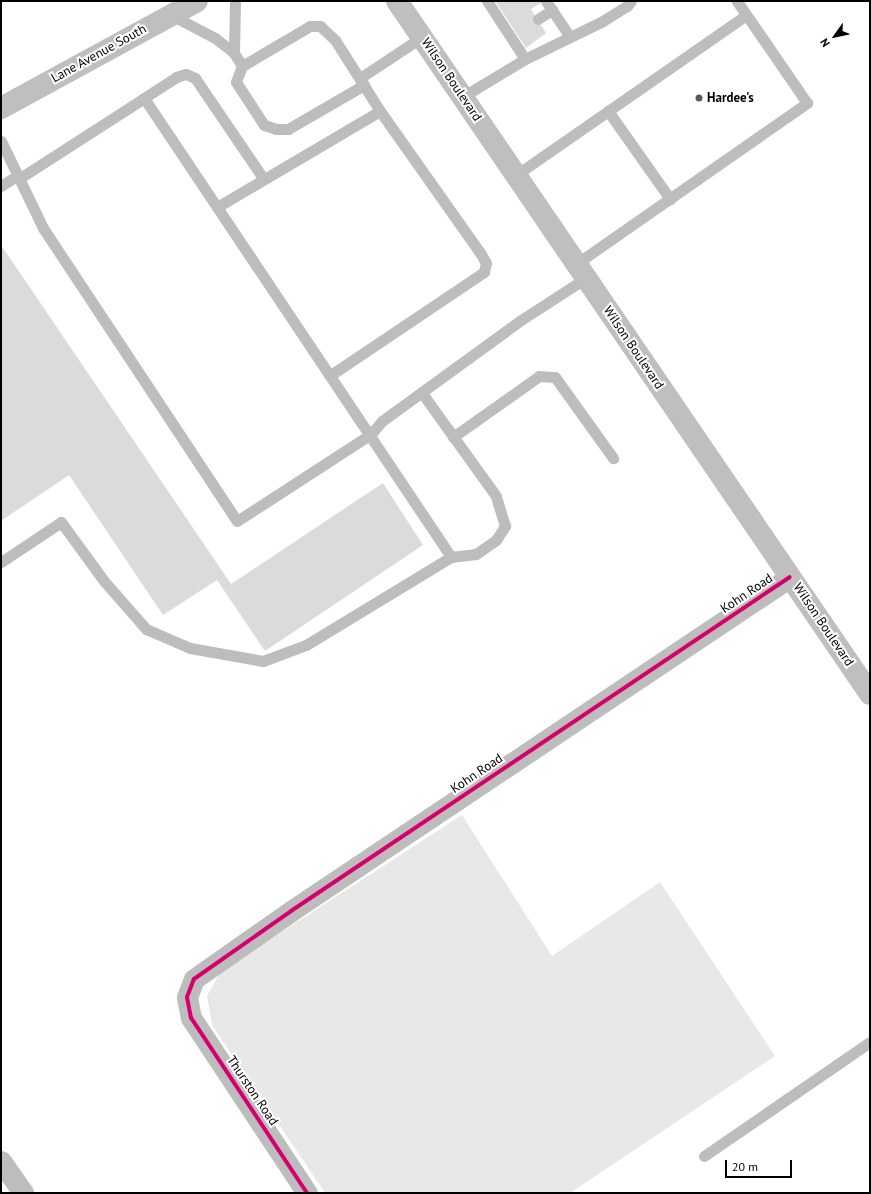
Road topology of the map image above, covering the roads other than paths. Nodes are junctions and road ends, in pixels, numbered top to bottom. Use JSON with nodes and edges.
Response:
{"nodes":[{"id":1,"x":197,"y":1,"type":"edge"},
{"id":2,"x":235,"y":1,"type":"edge"},
{"id":3,"x":397,"y":1,"type":"edge"},
{"id":4,"x":631,"y":1,"type":"edge"},
{"id":5,"x":737,"y":1,"type":"edge"},
{"id":6,"x":490,"y":2,"type":"edge"},
{"id":7,"x":549,"y":6,"type":"edge"},
{"id":8,"x":746,"y":14,"type":"junction"},
{"id":9,"x":171,"y":15,"type":"junction"},
{"id":10,"x":538,"y":19,"type":"dead end"},
{"id":11,"x":422,"y":37,"type":"junction"},
{"id":12,"x":570,"y":37,"type":"junction"},
{"id":13,"x":234,"y":53,"type":"junction"},
{"id":14,"x":525,"y":59,"type":"junction"},
{"id":15,"x":242,"y":66,"type":"junction"},
{"id":16,"x":362,"y":82,"type":"junction"},
{"id":17,"x":462,"y":97,"type":"junction"},
{"id":18,"x":144,"y":98,"type":"junction"},
{"id":19,"x":1,"y":108,"type":"edge"},
{"id":20,"x":380,"y":111,"type":"junction"},
{"id":21,"x":608,"y":111,"type":"junction"},
{"id":22,"x":1,"y":141,"type":"edge"},
{"id":23,"x":516,"y":175,"type":"junction"},
{"id":24,"x":19,"y":176,"type":"junction"},
{"id":25,"x":263,"y":178,"type":"junction"},
{"id":26,"x":1,"y":186,"type":"edge"},
{"id":27,"x":670,"y":199,"type":"junction"},
{"id":28,"x":217,"y":207,"type":"junction"},
{"id":29,"x":581,"y":271,"type":"junction"},
{"id":30,"x":331,"y":375,"type":"junction"},
{"id":31,"x":422,"y":393,"type":"junction"},
{"id":32,"x":371,"y":434,"type":"junction"},
{"id":33,"x":454,"y":437,"type":"junction"},
{"id":34,"x":613,"y":458,"type":"dead end"},
{"id":35,"x":451,"y":557,"type":"junction"},
{"id":36,"x":1,"y":562,"type":"edge"},
{"id":37,"x":790,"y":577,"type":"junction"},
{"id":38,"x":870,"y":694,"type":"edge"},
{"id":39,"x":187,"y":997,"type":"joint"},
{"id":40,"x":870,"y":1042,"type":"edge"},
{"id":41,"x":704,"y":1156,"type":"dead end"},
{"id":42,"x":1,"y":1161,"type":"edge"},
{"id":43,"x":302,"y":1191,"type":"edge"},
{"id":44,"x":23,"y":1193,"type":"edge"}],
"edges":[{"from":1,"to":9,"type":"main road","name":"Lane Avenue South"},
{"from":2,"to":13,"type":"lane"},
{"from":3,"to":11,"type":"main road","name":"Wilson Boulevard"},
{"from":4,"to":12,"type":"lane"},
{"from":5,"to":8,"type":"lane"},
{"from":6,"to":14,"type":"lane"},
{"from":7,"to":10,"type":"lane"},
{"from":7,"to":12,"type":"lane"},
{"from":8,"to":21,"type":"lane"},
{"from":8,"to":27,"type":"lane"},
{"from":9,"to":13,"type":"lane"},
{"from":9,"to":19,"type":"main road","name":"Lane Avenue South"},
{"from":11,"to":16,"type":"lane"},
{"from":11,"to":17,"type":"main road","name":"Wilson Boulevard"},
{"from":12,"to":14,"type":"lane"},
{"from":13,"to":15,"type":"lane"},
{"from":14,"to":17,"type":"lane"},
{"from":15,"to":16,"type":"lane"},
{"from":15,"to":16,"type":"lane"},
{"from":16,"to":20,"type":"lane"},
{"from":17,"to":23,"type":"main road","name":"Wilson Boulevard"},
{"from":18,"to":24,"type":"lane"},
{"from":18,"to":25,"type":"lane"},
{"from":18,"to":28,"type":"lane"},
{"from":20,"to":25,"type":"lane"},
{"from":20,"to":30,"type":"lane"},
{"from":21,"to":23,"type":"lane"},
{"from":21,"to":27,"type":"lane"},
{"from":22,"to":24,"type":"lane"},
{"from":23,"to":29,"type":"main road","name":"Wilson Boulevard"},
{"from":24,"to":26,"type":"lane"},
{"from":24,"to":32,"type":"lane"},
{"from":25,"to":28,"type":"lane"},
{"from":27,"to":29,"type":"lane"},
{"from":28,"to":30,"type":"lane"},
{"from":29,"to":31,"type":"lane"},
{"from":29,"to":37,"type":"main road","name":"Wilson Boulevard"},
{"from":30,"to":32,"type":"lane"},
{"from":31,"to":32,"type":"lane"},
{"from":31,"to":33,"type":"lane"},
{"from":32,"to":35,"type":"lane"},
{"from":33,"to":34,"type":"lane"},
{"from":33,"to":35,"type":"lane"},
{"from":35,"to":36,"type":"lane"},
{"from":37,"to":38,"type":"main road","name":"Wilson Boulevard"},
{"from":37,"to":39,"type":"street","name":"Kohn Road"},
{"from":39,"to":43,"type":"street","name":"Thurston Road"},
{"from":40,"to":41,"type":"lane"},
{"from":42,"to":44,"type":"street"}]}
